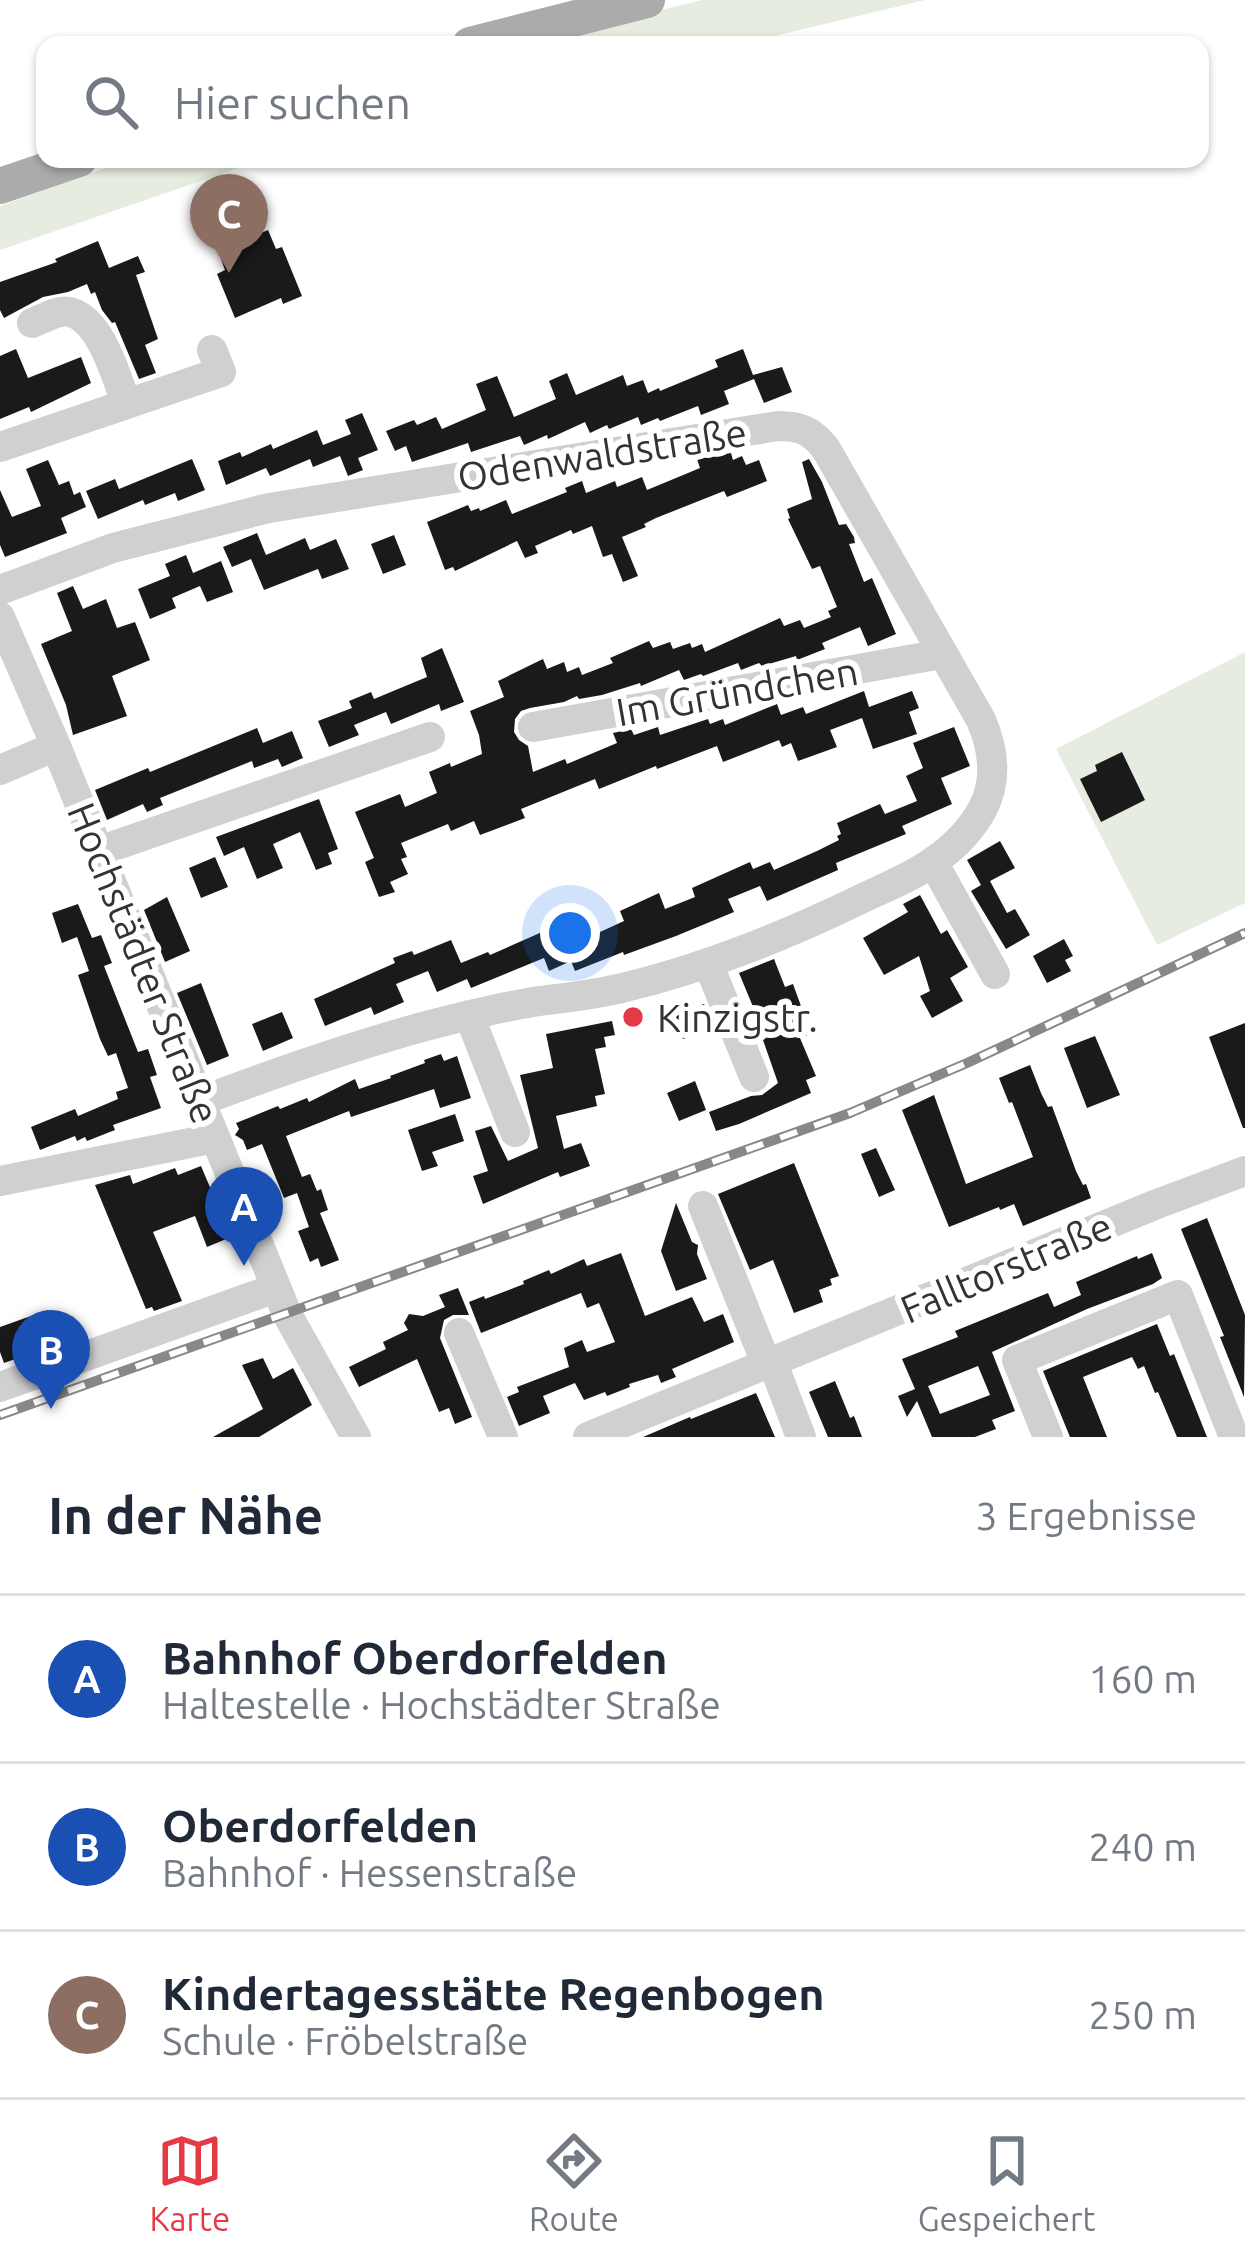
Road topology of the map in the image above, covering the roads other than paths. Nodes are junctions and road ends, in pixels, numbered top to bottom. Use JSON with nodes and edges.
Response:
{"nodes":[{"id":1,"x":647,"y":0,"type":"edge"},
{"id":2,"x":505,"y":36,"type":"edge"},
{"id":3,"x":53,"y":168,"type":"edge"},
{"id":4,"x":0,"y":186,"type":"edge"},
{"id":5,"x":32,"y":323,"type":"dead end"},
{"id":6,"x":212,"y":350,"type":"dead end"},
{"id":7,"x":126,"y":403,"type":"junction"},
{"id":8,"x":0,"y":447,"type":"edge"},
{"id":9,"x":0,"y":590,"type":"edge"},
{"id":10,"x":0,"y":617,"type":"edge"},
{"id":11,"x":942,"y":654,"type":"junction"},
{"id":12,"x":533,"y":728,"type":"dead end"},
{"id":13,"x":430,"y":737,"type":"dead end"},
{"id":14,"x":56,"y":746,"type":"junction"},
{"id":15,"x":0,"y":770,"type":"edge"},
{"id":16,"x":99,"y":851,"type":"junction"},
{"id":17,"x":933,"y":862,"type":"junction"},
{"id":18,"x":708,"y":963,"type":"junction"},
{"id":19,"x":994,"y":974,"type":"dead end"},
{"id":20,"x":469,"y":1016,"type":"junction"},
{"id":21,"x":754,"y":1077,"type":"dead end"},
{"id":22,"x":201,"y":1101,"type":"junction"},
{"id":23,"x":515,"y":1132,"type":"dead end"},
{"id":24,"x":215,"y":1138,"type":"junction"},
{"id":25,"x":1245,"y":1171,"type":"edge"},
{"id":26,"x":0,"y":1180,"type":"edge"},
{"id":27,"x":703,"y":1206,"type":"dead end"},
{"id":28,"x":276,"y":1288,"type":"junction"},
{"id":29,"x":460,"y":1333,"type":"dead end"},
{"id":30,"x":769,"y":1362,"type":"junction"},
{"id":31,"x":0,"y":1387,"type":"edge"},
{"id":32,"x":356,"y":1437,"type":"edge"},
{"id":33,"x":503,"y":1437,"type":"edge"},
{"id":34,"x":588,"y":1437,"type":"edge"},
{"id":35,"x":802,"y":1437,"type":"edge"},
{"id":36,"x":1048,"y":1437,"type":"edge"},
{"id":37,"x":1234,"y":1437,"type":"edge"}],
"edges":[{"from":1,"to":2,"type":"main road"},
{"from":3,"to":4,"type":"main road"},
{"from":5,"to":7,"type":"street"},
{"from":6,"to":7,"type":"street"},
{"from":7,"to":8,"type":"street"},
{"from":9,"to":11,"type":"street","name":"Odenwaldstraße"},
{"from":10,"to":14,"type":"street","name":"Hochstädter Straße"},
{"from":11,"to":12,"type":"street","name":"Im Gründchen"},
{"from":11,"to":17,"type":"street","name":"Odenwaldstraße"},
{"from":13,"to":16,"type":"street"},
{"from":14,"to":15,"type":"street"},
{"from":14,"to":16,"type":"street","name":"Hochstädter Straße"},
{"from":16,"to":22,"type":"street","name":"Hochstädter Straße"},
{"from":17,"to":18,"type":"street"},
{"from":17,"to":19,"type":"street"},
{"from":18,"to":20,"type":"street"},
{"from":18,"to":21,"type":"street"},
{"from":20,"to":22,"type":"street"},
{"from":20,"to":23,"type":"street"},
{"from":22,"to":24,"type":"street","name":"Hochstädter Straße"},
{"from":24,"to":26,"type":"street"},
{"from":24,"to":28,"type":"street","name":"Hochstädter Straße"},
{"from":25,"to":30,"type":"street","name":"Falltorstraße"},
{"from":27,"to":30,"type":"street"},
{"from":28,"to":31,"type":"street"},
{"from":28,"to":32,"type":"street","name":"Hochstädter Straße"},
{"from":29,"to":33,"type":"street"},
{"from":30,"to":34,"type":"street","name":"Falltorstraße"},
{"from":30,"to":35,"type":"street"},
{"from":36,"to":37,"type":"street"}]}
